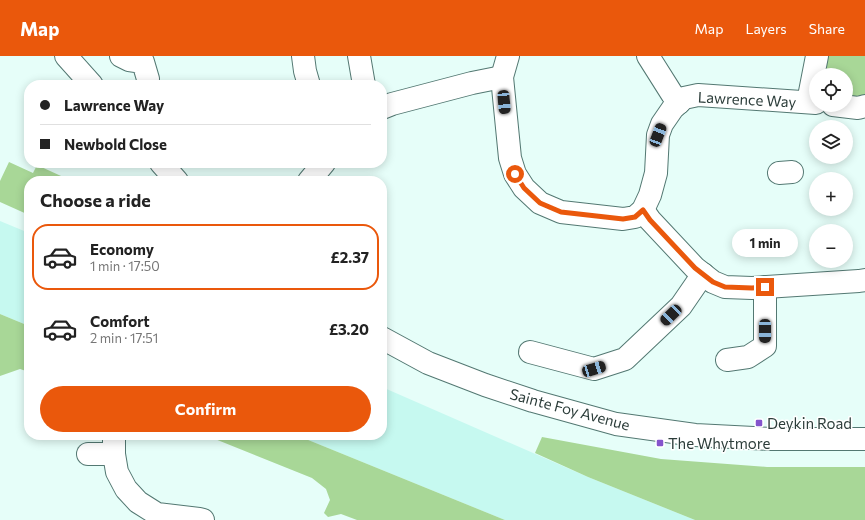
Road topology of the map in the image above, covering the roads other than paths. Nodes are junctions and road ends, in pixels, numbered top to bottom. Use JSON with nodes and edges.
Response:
{"nodes":[{"id":1,"x":57,"y":56,"type":"edge"},
{"id":2,"x":66,"y":56,"type":"edge"},
{"id":3,"x":121,"y":56,"type":"edge"},
{"id":4,"x":303,"y":56,"type":"edge"},
{"id":5,"x":359,"y":56,"type":"edge"},
{"id":6,"x":508,"y":56,"type":"edge"},
{"id":7,"x":648,"y":56,"type":"edge"},
{"id":8,"x":818,"y":56,"type":"edge"},
{"id":9,"x":816,"y":68,"type":"edge"},
{"id":10,"x":502,"y":76,"type":"junction"},
{"id":11,"x":87,"y":79,"type":"edge"},
{"id":12,"x":148,"y":79,"type":"dead end"},
{"id":13,"x":308,"y":80,"type":"edge"},
{"id":14,"x":363,"y":80,"type":"edge"},
{"id":15,"x":678,"y":103,"type":"junction"},
{"id":16,"x":809,"y":103,"type":"edge"},
{"id":17,"x":387,"y":106,"type":"edge"},
{"id":18,"x":865,"y":106,"type":"edge"},
{"id":19,"x":853,"y":107,"type":"edge"},
{"id":20,"x":165,"y":168,"type":"edge"},
{"id":21,"x":320,"y":168,"type":"edge"},
{"id":22,"x":173,"y":176,"type":"edge"},
{"id":23,"x":313,"y":176,"type":"edge"},
{"id":24,"x":643,"y":210,"type":"junction"},
{"id":25,"x":703,"y":274,"type":"junction"},
{"id":26,"x":865,"y":280,"type":"edge"},
{"id":27,"x":765,"y":287,"type":"junction"},
{"id":28,"x":387,"y":341,"type":"edge"},
{"id":29,"x":530,"y":352,"type":"dead end"},
{"id":30,"x":727,"y":360,"type":"dead end"},
{"id":31,"x":865,"y":439,"type":"edge"},
{"id":32,"x":114,"y":444,"type":"edge"},
{"id":33,"x":88,"y":454,"type":"dead end"},
{"id":34,"x":203,"y":520,"type":"edge"}],
"edges":[{"from":1,"to":11,"type":"main road"},
{"from":2,"to":11,"type":"main road"},
{"from":3,"to":12,"type":"main road"},
{"from":4,"to":13,"type":"main road"},
{"from":5,"to":14,"type":"main road"},
{"from":6,"to":10,"type":"main road"},
{"from":7,"to":15,"type":"main road"},
{"from":8,"to":9,"type":"main road"},
{"from":10,"to":17,"type":"main road"},
{"from":10,"to":24,"type":"main road"},
{"from":15,"to":16,"type":"main road","name":"Lawrence Way"},
{"from":15,"to":24,"type":"main road","name":"Lawrence Way"},
{"from":18,"to":19,"type":"main road"},
{"from":20,"to":22,"type":"main road"},
{"from":21,"to":23,"type":"main road"},
{"from":24,"to":25,"type":"main road"},
{"from":25,"to":27,"type":"main road"},
{"from":25,"to":29,"type":"main road"},
{"from":26,"to":27,"type":"main road"},
{"from":27,"to":30,"type":"main road"},
{"from":28,"to":31,"type":"main road","name":"Sainte Foy Avenue"},
{"from":32,"to":33,"type":"main road"},
{"from":32,"to":34,"type":"main road"}]}
